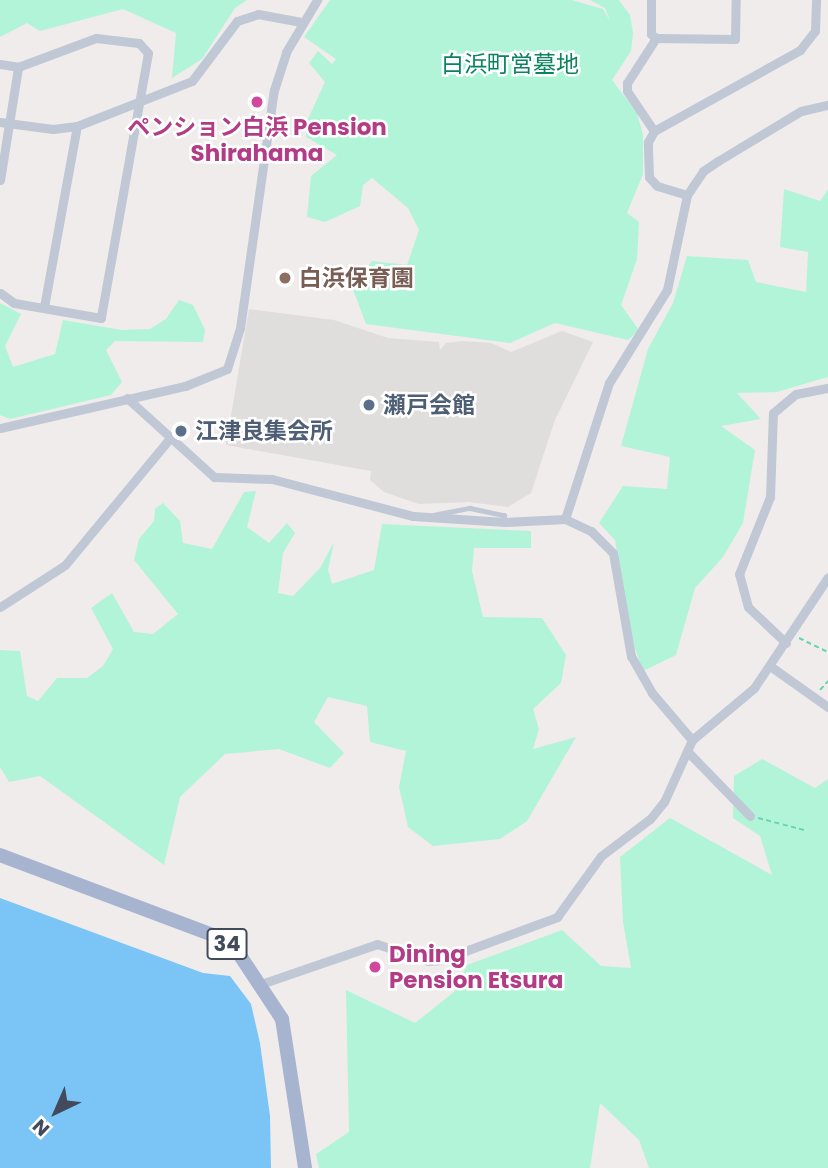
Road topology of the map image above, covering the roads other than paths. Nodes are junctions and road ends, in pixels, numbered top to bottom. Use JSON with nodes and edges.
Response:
{"nodes":[{"id":1,"x":317,"y":0,"type":"edge"},
{"id":2,"x":652,"y":0,"type":"edge"},
{"id":3,"x":736,"y":0,"type":"edge"},
{"id":4,"x":816,"y":0,"type":"edge"},
{"id":5,"x":301,"y":22,"type":"junction"},
{"id":6,"x":656,"y":38,"type":"junction"},
{"id":7,"x":0,"y":64,"type":"edge"},
{"id":8,"x":18,"y":67,"type":"junction"},
{"id":9,"x":139,"y":101,"type":"junction"},
{"id":10,"x":828,"y":105,"type":"edge"},
{"id":11,"x":0,"y":122,"type":"edge"},
{"id":12,"x":11,"y":124,"type":"junction"},
{"id":13,"x":77,"y":126,"type":"junction"},
{"id":14,"x":654,"y":131,"type":"junction"},
{"id":15,"x":0,"y":180,"type":"edge"},
{"id":16,"x":687,"y":195,"type":"junction"},
{"id":17,"x":0,"y":293,"type":"edge"},
{"id":18,"x":44,"y":307,"type":"junction"},
{"id":19,"x":828,"y":388,"type":"edge"},
{"id":20,"x":127,"y":398,"type":"junction"},
{"id":21,"x":0,"y":428,"type":"edge"},
{"id":22,"x":170,"y":438,"type":"junction"},
{"id":23,"x":565,"y":519,"type":"junction"},
{"id":24,"x":828,"y":577,"type":"edge"},
{"id":25,"x":0,"y":607,"type":"edge"},
{"id":26,"x":786,"y":643,"type":"junction"},
{"id":27,"x":770,"y":666,"type":"junction"},
{"id":28,"x":828,"y":707,"type":"edge"},
{"id":29,"x":692,"y":740,"type":"junction"},
{"id":30,"x":688,"y":752,"type":"junction"},
{"id":31,"x":750,"y":816,"type":"road end"},
{"id":32,"x":0,"y":855,"type":"edge"},
{"id":33,"x":261,"y":984,"type":"junction"},
{"id":34,"x":305,"y":1168,"type":"edge"}],
"edges":[{"from":1,"to":5,"type":"street"},
{"from":2,"to":6,"type":"street"},
{"from":3,"to":6,"type":"street"},
{"from":4,"to":14,"type":"street"},
{"from":5,"to":9,"type":"street"},
{"from":5,"to":20,"type":"street"},
{"from":6,"to":14,"type":"street"},
{"from":7,"to":8,"type":"street"},
{"from":8,"to":9,"type":"street"},
{"from":8,"to":12,"type":"street"},
{"from":9,"to":13,"type":"street"},
{"from":9,"to":18,"type":"street"},
{"from":10,"to":16,"type":"street"},
{"from":11,"to":12,"type":"street"},
{"from":12,"to":13,"type":"street"},
{"from":12,"to":15,"type":"street"},
{"from":13,"to":18,"type":"street"},
{"from":14,"to":16,"type":"street"},
{"from":16,"to":23,"type":"street"},
{"from":17,"to":18,"type":"street"},
{"from":19,"to":26,"type":"street"},
{"from":20,"to":21,"type":"street"},
{"from":20,"to":22,"type":"street"},
{"from":22,"to":23,"type":"street"},
{"from":22,"to":25,"type":"street"},
{"from":23,"to":29,"type":"street"},
{"from":24,"to":26,"type":"street"},
{"from":26,"to":27,"type":"street"},
{"from":27,"to":28,"type":"street"},
{"from":27,"to":29,"type":"street"},
{"from":29,"to":30,"type":"street"},
{"from":30,"to":31,"type":"street"},
{"from":30,"to":33,"type":"street"},
{"from":32,"to":33,"type":"main road","number":"34"},
{"from":33,"to":34,"type":"main road","number":"34"}]}
